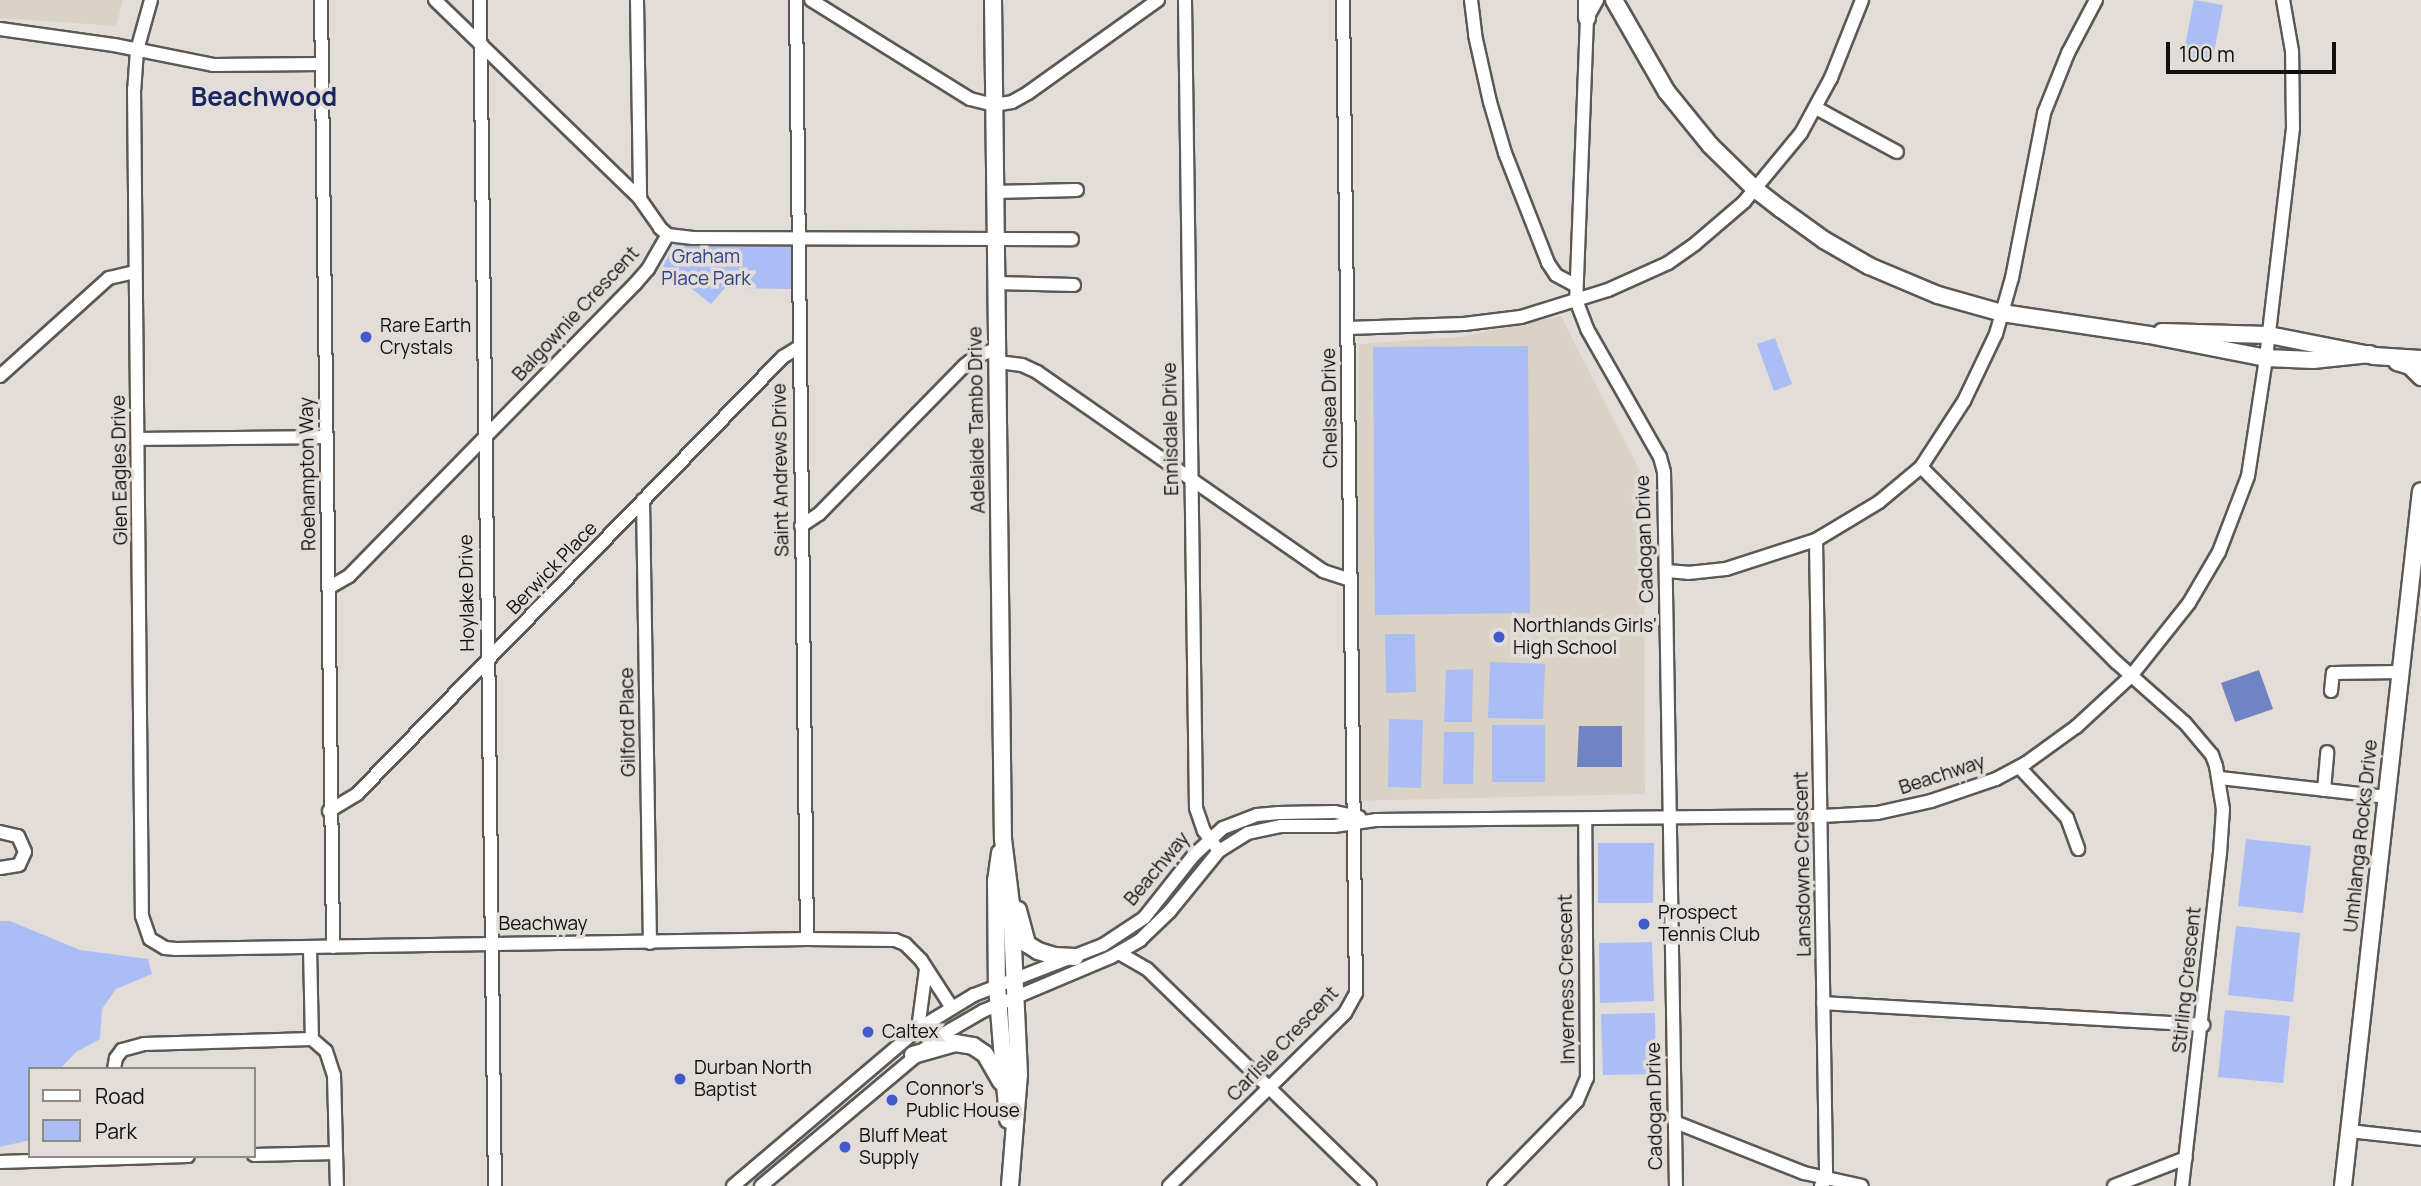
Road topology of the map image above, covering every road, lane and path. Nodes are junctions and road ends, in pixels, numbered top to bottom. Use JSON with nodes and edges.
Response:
{"nodes":[{"id":1,"x":151,"y":0,"type":"edge"},
{"id":2,"x":321,"y":0,"type":"edge"},
{"id":3,"x":435,"y":0,"type":"edge"},
{"id":4,"x":480,"y":0,"type":"edge"},
{"id":5,"x":637,"y":0,"type":"edge"},
{"id":6,"x":796,"y":0,"type":"edge"},
{"id":7,"x":811,"y":0,"type":"edge"},
{"id":8,"x":993,"y":0,"type":"edge"},
{"id":9,"x":1158,"y":0,"type":"edge"},
{"id":10,"x":1185,"y":0,"type":"edge"},
{"id":11,"x":1343,"y":0,"type":"edge"},
{"id":12,"x":1471,"y":0,"type":"edge"},
{"id":13,"x":1587,"y":0,"type":"edge"},
{"id":14,"x":1597,"y":0,"type":"edge"},
{"id":15,"x":1614,"y":0,"type":"edge"},
{"id":16,"x":1862,"y":0,"type":"edge"},
{"id":17,"x":2096,"y":0,"type":"edge"},
{"id":18,"x":2283,"y":0,"type":"edge"},
{"id":19,"x":1587,"y":18,"type":"junction"},
{"id":20,"x":0,"y":29,"type":"edge"},
{"id":21,"x":481,"y":44,"type":"junction"},
{"id":22,"x":136,"y":50,"type":"junction"},
{"id":23,"x":322,"y":65,"type":"junction"},
{"id":24,"x":994,"y":105,"type":"junction"},
{"id":25,"x":1816,"y":107,"type":"junction"},
{"id":26,"x":1897,"y":152,"type":"dead end"},
{"id":27,"x":1077,"y":190,"type":"dead end"},
{"id":28,"x":1755,"y":190,"type":"junction"},
{"id":29,"x":994,"y":192,"type":"junction"},
{"id":30,"x":640,"y":199,"type":"junction"},
{"id":31,"x":668,"y":234,"type":"junction"},
{"id":32,"x":798,"y":236,"type":"junction"},
{"id":33,"x":1072,"y":239,"type":"dead end"},
{"id":34,"x":996,"y":240,"type":"junction"},
{"id":35,"x":135,"y":272,"type":"junction"},
{"id":36,"x":997,"y":283,"type":"junction"},
{"id":37,"x":1074,"y":285,"type":"dead end"},
{"id":38,"x":1575,"y":285,"type":"junction"},
{"id":39,"x":1576,"y":300,"type":"junction"},
{"id":40,"x":2002,"y":313,"type":"junction"},
{"id":41,"x":1348,"y":328,"type":"junction"},
{"id":42,"x":2149,"y":335,"type":"junction"},
{"id":43,"x":2269,"y":335,"type":"junction"},
{"id":44,"x":799,"y":347,"type":"junction"},
{"id":45,"x":998,"y":355,"type":"junction"},
{"id":46,"x":2377,"y":356,"type":"junction"},
{"id":47,"x":2266,"y":358,"type":"junction"},
{"id":48,"x":2421,"y":359,"type":"edge"},
{"id":49,"x":0,"y":376,"type":"edge"},
{"id":50,"x":2421,"y":377,"type":"edge"},
{"id":51,"x":327,"y":437,"type":"junction"},
{"id":52,"x":485,"y":438,"type":"junction"},
{"id":53,"x":139,"y":439,"type":"junction"},
{"id":54,"x":1921,"y":467,"type":"junction"},
{"id":55,"x":1191,"y":480,"type":"junction"},
{"id":56,"x":2421,"y":491,"type":"edge"},
{"id":57,"x":643,"y":500,"type":"junction"},
{"id":58,"x":801,"y":526,"type":"junction"},
{"id":59,"x":1816,"y":540,"type":"junction"},
{"id":60,"x":1667,"y":571,"type":"junction"},
{"id":61,"x":1351,"y":580,"type":"junction"},
{"id":62,"x":330,"y":587,"type":"junction"},
{"id":63,"x":488,"y":662,"type":"junction"},
{"id":64,"x":2400,"y":672,"type":"junction"},
{"id":65,"x":2131,"y":676,"type":"junction"},
{"id":66,"x":2331,"y":691,"type":"dead end"},
{"id":67,"x":2327,"y":752,"type":"dead end"},
{"id":68,"x":2020,"y":767,"type":"junction"},
{"id":69,"x":2220,"y":778,"type":"junction"},
{"id":70,"x":2324,"y":790,"type":"junction"},
{"id":71,"x":2386,"y":797,"type":"junction"},
{"id":72,"x":330,"y":811,"type":"junction"},
{"id":73,"x":1822,"y":816,"type":"junction"},
{"id":74,"x":1668,"y":818,"type":"junction"},
{"id":75,"x":1585,"y":819,"type":"junction"},
{"id":76,"x":1353,"y":820,"type":"junction"},
{"id":77,"x":0,"y":832,"type":"edge"},
{"id":78,"x":1003,"y":839,"type":"junction"},
{"id":79,"x":1208,"y":839,"type":"junction"},
{"id":80,"x":2078,"y":849,"type":"dead end"},
{"id":81,"x":1219,"y":852,"type":"junction"},
{"id":82,"x":0,"y":868,"type":"edge"},
{"id":83,"x":1009,"y":881,"type":"junction"},
{"id":84,"x":150,"y":939,"type":"joint"},
{"id":85,"x":807,"y":939,"type":"junction"},
{"id":86,"x":1140,"y":940,"type":"junction"},
{"id":87,"x":650,"y":943,"type":"junction"},
{"id":88,"x":491,"y":944,"type":"junction"},
{"id":89,"x":310,"y":947,"type":"junction"},
{"id":90,"x":333,"y":947,"type":"junction"},
{"id":91,"x":1119,"y":953,"type":"junction"},
{"id":92,"x":1075,"y":957,"type":"junction"},
{"id":93,"x":926,"y":968,"type":"junction"},
{"id":94,"x":1147,"y":969,"type":"junction"},
{"id":95,"x":1015,"y":979,"type":"junction"},
{"id":96,"x":996,"y":986,"type":"junction"},
{"id":97,"x":1016,"y":997,"type":"junction"},
{"id":98,"x":1824,"y":1003,"type":"junction"},
{"id":99,"x":998,"y":1004,"type":"junction"},
{"id":100,"x":952,"y":1008,"type":"junction"},
{"id":101,"x":2203,"y":1025,"type":"junction"},
{"id":102,"x":918,"y":1029,"type":"junction"},
{"id":103,"x":312,"y":1039,"type":"junction"},
{"id":104,"x":913,"y":1055,"type":"junction"},
{"id":105,"x":114,"y":1067,"type":"edge"},
{"id":106,"x":850,"y":1084,"type":"junction"},
{"id":107,"x":1269,"y":1086,"type":"junction"},
{"id":108,"x":1004,"y":1087,"type":"junction"},
{"id":109,"x":862,"y":1099,"type":"junction"},
{"id":110,"x":1675,"y":1122,"type":"junction"},
{"id":111,"x":2349,"y":1131,"type":"junction"},
{"id":112,"x":2421,"y":1139,"type":"edge"},
{"id":113,"x":1011,"y":1143,"type":"junction"},
{"id":114,"x":336,"y":1153,"type":"junction"},
{"id":115,"x":256,"y":1155,"type":"edge"},
{"id":116,"x":94,"y":1158,"type":"edge"},
{"id":117,"x":2186,"y":1158,"type":"junction"},
{"id":118,"x":0,"y":1162,"type":"edge"},
{"id":119,"x":1823,"y":1183,"type":"edge"},
{"id":120,"x":337,"y":1186,"type":"edge"},
{"id":121,"x":495,"y":1186,"type":"edge"},
{"id":122,"x":733,"y":1186,"type":"edge"},
{"id":123,"x":761,"y":1186,"type":"edge"},
{"id":124,"x":1010,"y":1186,"type":"edge"},
{"id":125,"x":1169,"y":1186,"type":"edge"},
{"id":126,"x":1370,"y":1186,"type":"edge"},
{"id":127,"x":1494,"y":1186,"type":"edge"},
{"id":128,"x":1676,"y":1186,"type":"edge"},
{"id":129,"x":1862,"y":1186,"type":"edge"},
{"id":130,"x":2114,"y":1186,"type":"edge"},
{"id":131,"x":2182,"y":1186,"type":"edge"},
{"id":132,"x":2343,"y":1186,"type":"edge"}],
"edges":[{"from":1,"to":22,"type":"street","name":"Glen Eagles Drive"},
{"from":2,"to":23,"type":"street","name":"Roehampton Way"},
{"from":3,"to":21,"type":"street"},
{"from":4,"to":21,"type":"street","name":"Hoylake Drive"},
{"from":5,"to":30,"type":"street"},
{"from":6,"to":32,"type":"street","name":"Saint Andrews Drive"},
{"from":7,"to":24,"type":"street"},
{"from":8,"to":24,"type":"main road","name":"Adelaide Tambo Drive"},
{"from":9,"to":24,"type":"street"},
{"from":10,"to":55,"type":"street","name":"Ennisdale Drive"},
{"from":11,"to":41,"type":"street","name":"Chelsea Drive"},
{"from":12,"to":38,"type":"street"},
{"from":13,"to":19,"type":"main road"},
{"from":14,"to":19,"type":"street","name":"Cadogan Drive"},
{"from":15,"to":28,"type":"main road"},
{"from":16,"to":25,"type":"street"},
{"from":17,"to":40,"type":"street"},
{"from":18,"to":43,"type":"street","name":"Beachway"},
{"from":19,"to":38,"type":"street","name":"Cadogan Drive"},
{"from":20,"to":22,"type":"street"},
{"from":21,"to":30,"type":"street"},
{"from":21,"to":52,"type":"street","name":"Hoylake Drive"},
{"from":22,"to":23,"type":"street"},
{"from":22,"to":35,"type":"street","name":"Glen Eagles Drive"},
{"from":23,"to":51,"type":"street","name":"Roehampton Way"},
{"from":24,"to":29,"type":"main road","name":"Adelaide Tambo Drive"},
{"from":25,"to":26,"type":"street"},
{"from":25,"to":28,"type":"street"},
{"from":27,"to":29,"type":"street"},
{"from":28,"to":39,"type":"street"},
{"from":28,"to":40,"type":"main road"},
{"from":29,"to":34,"type":"main road","name":"Adelaide Tambo Drive"},
{"from":30,"to":31,"type":"street"},
{"from":31,"to":32,"type":"street"},
{"from":31,"to":52,"type":"street","name":"Balgownie Crescent"},
{"from":32,"to":34,"type":"street"},
{"from":32,"to":44,"type":"street","name":"Saint Andrews Drive"},
{"from":33,"to":34,"type":"street"},
{"from":34,"to":36,"type":"main road","name":"Adelaide Tambo Drive"},
{"from":35,"to":49,"type":"street"},
{"from":35,"to":53,"type":"street","name":"Glen Eagles Drive"},
{"from":36,"to":37,"type":"street"},
{"from":36,"to":45,"type":"main road","name":"Adelaide Tambo Drive"},
{"from":38,"to":39,"type":"street","name":"Cadogan Drive"},
{"from":39,"to":41,"type":"street"},
{"from":39,"to":60,"type":"street","name":"Cadogan Drive"},
{"from":40,"to":42,"type":"main road"},
{"from":40,"to":54,"type":"street"},
{"from":41,"to":61,"type":"street","name":"Chelsea Drive"},
{"from":42,"to":43,"type":"main road"},
{"from":42,"to":47,"type":"main road"},
{"from":43,"to":46,"type":"main road"},
{"from":43,"to":47,"type":"street","name":"Beachway"},
{"from":44,"to":57,"type":"street","name":"Berwick Place"},
{"from":44,"to":58,"type":"street","name":"Saint Andrews Drive"},
{"from":45,"to":55,"type":"street"},
{"from":45,"to":58,"type":"street"},
{"from":45,"to":78,"type":"main road","name":"Adelaide Tambo Drive"},
{"from":46,"to":47,"type":"main road"},
{"from":46,"to":48,"type":"main road"},
{"from":46,"to":50,"type":"main road"},
{"from":47,"to":65,"type":"street","name":"Beachway"},
{"from":51,"to":53,"type":"street"},
{"from":51,"to":62,"type":"street","name":"Roehampton Way"},
{"from":52,"to":62,"type":"street","name":"Balgownie Crescent"},
{"from":52,"to":63,"type":"street","name":"Hoylake Drive"},
{"from":53,"to":84,"type":"street","name":"Glen Eagles Drive"},
{"from":54,"to":59,"type":"street"},
{"from":54,"to":65,"type":"street","name":"Stirling Crescent"},
{"from":55,"to":61,"type":"street"},
{"from":55,"to":79,"type":"street","name":"Ennisdale Drive"},
{"from":56,"to":64,"type":"main road","name":"Umhlanga Rocks Drive"},
{"from":57,"to":63,"type":"street","name":"Berwick Place"},
{"from":57,"to":87,"type":"street","name":"Gilford Place"},
{"from":58,"to":85,"type":"street","name":"Saint Andrews Drive"},
{"from":59,"to":60,"type":"street"},
{"from":59,"to":73,"type":"street","name":"Lansdowne Crescent"},
{"from":60,"to":74,"type":"street","name":"Cadogan Drive"},
{"from":61,"to":76,"type":"street","name":"Chelsea Drive"},
{"from":62,"to":72,"type":"street","name":"Roehampton Way"},
{"from":63,"to":72,"type":"street","name":"Berwick Place"},
{"from":63,"to":88,"type":"street","name":"Hoylake Drive"},
{"from":64,"to":66,"type":"street"},
{"from":64,"to":71,"type":"main road","name":"Umhlanga Rocks Drive"},
{"from":65,"to":68,"type":"street","name":"Beachway"},
{"from":65,"to":69,"type":"street","name":"Stirling Crescent"},
{"from":67,"to":70,"type":"street"},
{"from":68,"to":73,"type":"street","name":"Beachway"},
{"from":68,"to":80,"type":"street"},
{"from":69,"to":70,"type":"street"},
{"from":69,"to":101,"type":"street","name":"Stirling Crescent"},
{"from":70,"to":71,"type":"street"},
{"from":71,"to":111,"type":"main road","name":"Umhlanga Rocks Drive"},
{"from":72,"to":90,"type":"street","name":"Roehampton Way"},
{"from":73,"to":74,"type":"street","name":"Beachway"},
{"from":73,"to":98,"type":"street","name":"Lansdowne Crescent"},
{"from":74,"to":75,"type":"street","name":"Beachway"},
{"from":74,"to":110,"type":"street","name":"Cadogan Drive"},
{"from":75,"to":76,"type":"street","name":"Beachway"},
{"from":75,"to":127,"type":"street","name":"Inverness Crescent"},
{"from":76,"to":79,"type":"street","name":"Beachway"},
{"from":76,"to":81,"type":"street","name":"Beachway"},
{"from":76,"to":107,"type":"street","name":"Carlisle Crescent"},
{"from":77,"to":82,"type":"street"},
{"from":78,"to":83,"type":"main road","name":"Adelaide Tambo Drive"},
{"from":78,"to":96,"type":"main road","name":"Adelaide Tambo Drive"},
{"from":79,"to":81,"type":"street","name":"Ennisdale Drive"},
{"from":79,"to":92,"type":"street","name":"Beachway"},
{"from":81,"to":86,"type":"street","name":"Beachway"},
{"from":83,"to":92,"type":"main road"},
{"from":83,"to":95,"type":"main road","name":"Adelaide Tambo Drive"},
{"from":84,"to":89,"type":"street","name":"Beachway"},
{"from":85,"to":87,"type":"street","name":"Beachway"},
{"from":85,"to":93,"type":"street","name":"Beachway"},
{"from":86,"to":91,"type":"street","name":"Beachway"},
{"from":86,"to":94,"type":"street"},
{"from":87,"to":88,"type":"street","name":"Beachway"},
{"from":88,"to":90,"type":"street","name":"Beachway"},
{"from":88,"to":121,"type":"street","name":"Hoylake Drive"},
{"from":89,"to":90,"type":"street","name":"Beachway"},
{"from":89,"to":103,"type":"street"},
{"from":91,"to":94,"type":"street"},
{"from":91,"to":97,"type":"street","name":"Beachway"},
{"from":92,"to":95,"type":"street","name":"Beachway"},
{"from":93,"to":100,"type":"street","name":"Beachway"},
{"from":93,"to":102,"type":"street"},
{"from":94,"to":107,"type":"street"},
{"from":95,"to":96,"type":"street","name":"Beachway"},
{"from":95,"to":97,"type":"main road","name":"Adelaide Tambo Drive"},
{"from":96,"to":99,"type":"main road","name":"Adelaide Tambo Drive"},
{"from":96,"to":100,"type":"street","name":"Beachway"},
{"from":97,"to":99,"type":"street","name":"Beachway"},
{"from":97,"to":113,"type":"main road","name":"Adelaide Tambo Drive"},
{"from":98,"to":101,"type":"street"},
{"from":98,"to":119,"type":"street","name":"Lansdowne Crescent"},
{"from":99,"to":104,"type":"street","name":"Beachway"},
{"from":99,"to":108,"type":"main road","name":"Adelaide Tambo Drive"},
{"from":100,"to":102,"type":"street","name":"Beachway"},
{"from":101,"to":117,"type":"street","name":"Stirling Crescent"},
{"from":102,"to":106,"type":"street","name":"Beachway"},
{"from":103,"to":105,"type":"street"},
{"from":103,"to":114,"type":"street"},
{"from":104,"to":108,"type":"main road"},
{"from":104,"to":109,"type":"street","name":"Beachway"},
{"from":106,"to":109,"type":"street"},
{"from":106,"to":122,"type":"street","name":"Beachway"},
{"from":107,"to":125,"type":"street","name":"Carlisle Crescent"},
{"from":107,"to":126,"type":"street"},
{"from":108,"to":113,"type":"main road","name":"Adelaide Tambo Drive"},
{"from":109,"to":123,"type":"street","name":"Beachway"},
{"from":110,"to":119,"type":"street"},
{"from":110,"to":128,"type":"street","name":"Cadogan Drive"},
{"from":111,"to":112,"type":"street"},
{"from":111,"to":132,"type":"main road","name":"Umhlanga Rocks Drive"},
{"from":113,"to":124,"type":"main road","name":"Adelaide Tambo Drive"},
{"from":114,"to":115,"type":"street"},
{"from":114,"to":120,"type":"street"},
{"from":116,"to":118,"type":"street"},
{"from":117,"to":130,"type":"street"},
{"from":117,"to":131,"type":"street","name":"Stirling Crescent"},
{"from":119,"to":129,"type":"street"}]}
